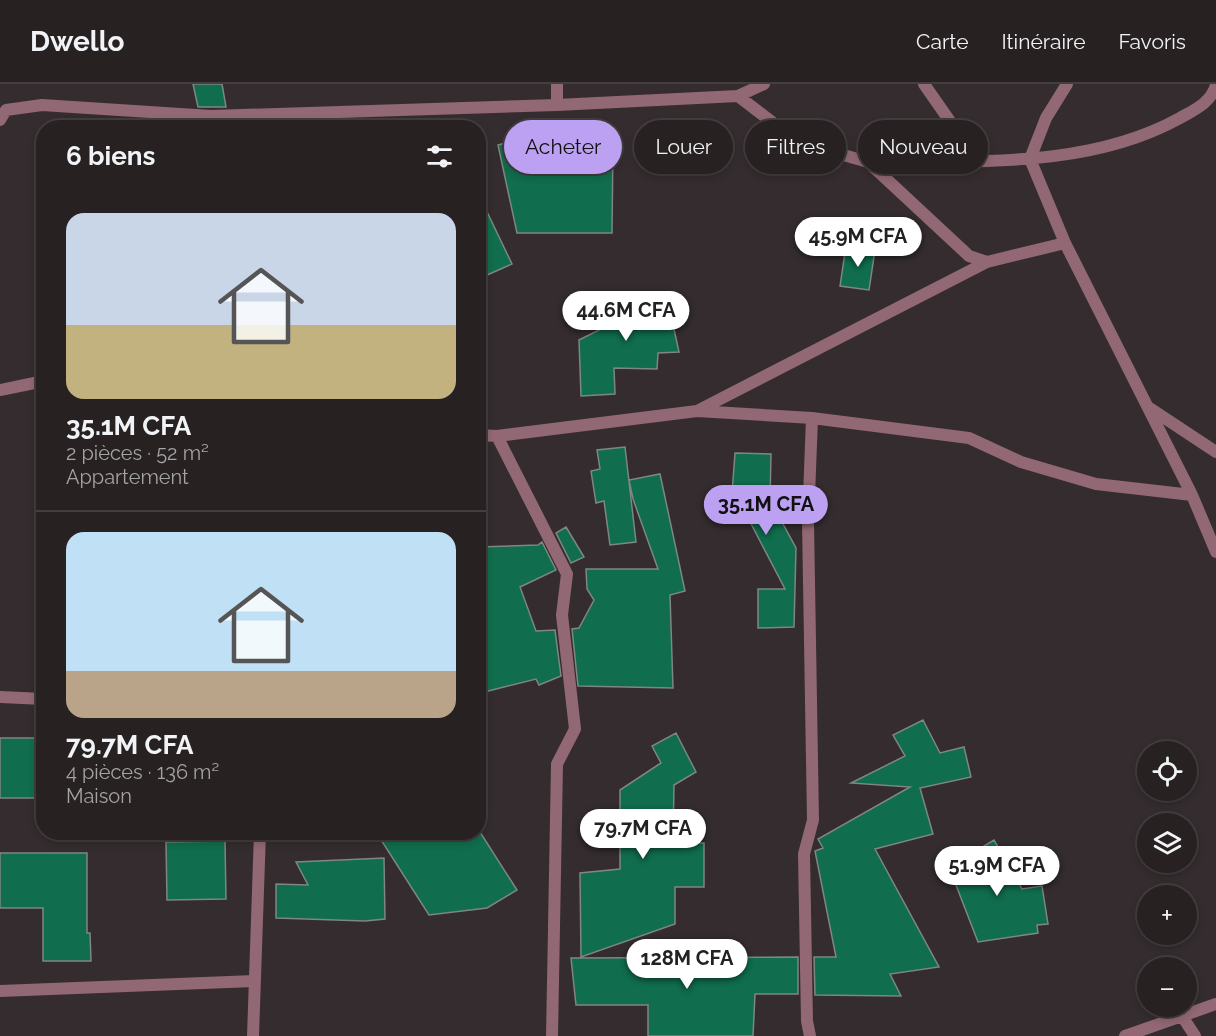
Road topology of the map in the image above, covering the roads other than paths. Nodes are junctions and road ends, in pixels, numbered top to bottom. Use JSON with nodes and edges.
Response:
{"nodes":[{"id":1,"x":557,"y":84,"type":"edge"},
{"id":2,"x":765,"y":84,"type":"edge"},
{"id":3,"x":924,"y":84,"type":"edge"},
{"id":4,"x":1067,"y":84,"type":"edge"},
{"id":5,"x":1216,"y":85,"type":"edge"},
{"id":6,"x":738,"y":96,"type":"junction"},
{"id":7,"x":557,"y":105,"type":"junction"},
{"id":8,"x":0,"y":120,"type":"edge"},
{"id":9,"x":949,"y":120,"type":"edge"},
{"id":10,"x":858,"y":159,"type":"edge"},
{"id":11,"x":1030,"y":159,"type":"junction"},
{"id":12,"x":988,"y":160,"type":"edge"},
{"id":13,"x":881,"y":174,"type":"edge"},
{"id":14,"x":1065,"y":243,"type":"junction"},
{"id":15,"x":987,"y":262,"type":"junction"},
{"id":16,"x":36,"y":383,"type":"edge"},
{"id":17,"x":0,"y":390,"type":"edge"},
{"id":18,"x":1147,"y":407,"type":"junction"},
{"id":19,"x":697,"y":411,"type":"junction"},
{"id":20,"x":812,"y":418,"type":"junction"},
{"id":21,"x":486,"y":435,"type":"edge"},
{"id":22,"x":497,"y":436,"type":"junction"},
{"id":23,"x":1216,"y":452,"type":"edge"},
{"id":24,"x":1192,"y":495,"type":"junction"},
{"id":25,"x":1216,"y":552,"type":"edge"},
{"id":26,"x":0,"y":697,"type":"edge"},
{"id":27,"x":36,"y":699,"type":"edge"},
{"id":28,"x":260,"y":840,"type":"edge"},
{"id":29,"x":254,"y":981,"type":"junction"},
{"id":30,"x":0,"y":991,"type":"edge"},
{"id":31,"x":1216,"y":1004,"type":"edge"},
{"id":32,"x":1197,"y":1011,"type":"edge"},
{"id":33,"x":1179,"y":1017,"type":"edge"},
{"id":34,"x":1183,"y":1017,"type":"edge"},
{"id":35,"x":253,"y":1036,"type":"edge"},
{"id":36,"x":552,"y":1036,"type":"edge"},
{"id":37,"x":810,"y":1036,"type":"edge"},
{"id":38,"x":1125,"y":1036,"type":"edge"},
{"id":39,"x":1195,"y":1036,"type":"edge"}],
"edges":[{"from":1,"to":7,"type":"street"},
{"from":2,"to":6,"type":"street"},
{"from":3,"to":9,"type":"street"},
{"from":4,"to":11,"type":"street"},
{"from":5,"to":11,"type":"street"},
{"from":6,"to":7,"type":"street"},
{"from":6,"to":10,"type":"street"},
{"from":7,"to":8,"type":"street"},
{"from":11,"to":12,"type":"street"},
{"from":11,"to":14,"type":"street"},
{"from":13,"to":15,"type":"street"},
{"from":14,"to":15,"type":"street"},
{"from":14,"to":18,"type":"street"},
{"from":15,"to":19,"type":"street"},
{"from":16,"to":17,"type":"street"},
{"from":18,"to":23,"type":"street"},
{"from":18,"to":24,"type":"street"},
{"from":19,"to":20,"type":"street"},
{"from":19,"to":22,"type":"street"},
{"from":20,"to":24,"type":"street"},
{"from":20,"to":37,"type":"street"},
{"from":21,"to":22,"type":"street"},
{"from":22,"to":36,"type":"street"},
{"from":24,"to":25,"type":"street"},
{"from":26,"to":27,"type":"street"},
{"from":28,"to":29,"type":"street"},
{"from":29,"to":30,"type":"street"},
{"from":29,"to":35,"type":"street"},
{"from":31,"to":32,"type":"street"},
{"from":33,"to":38,"type":"street"},
{"from":34,"to":39,"type":"street"}]}
